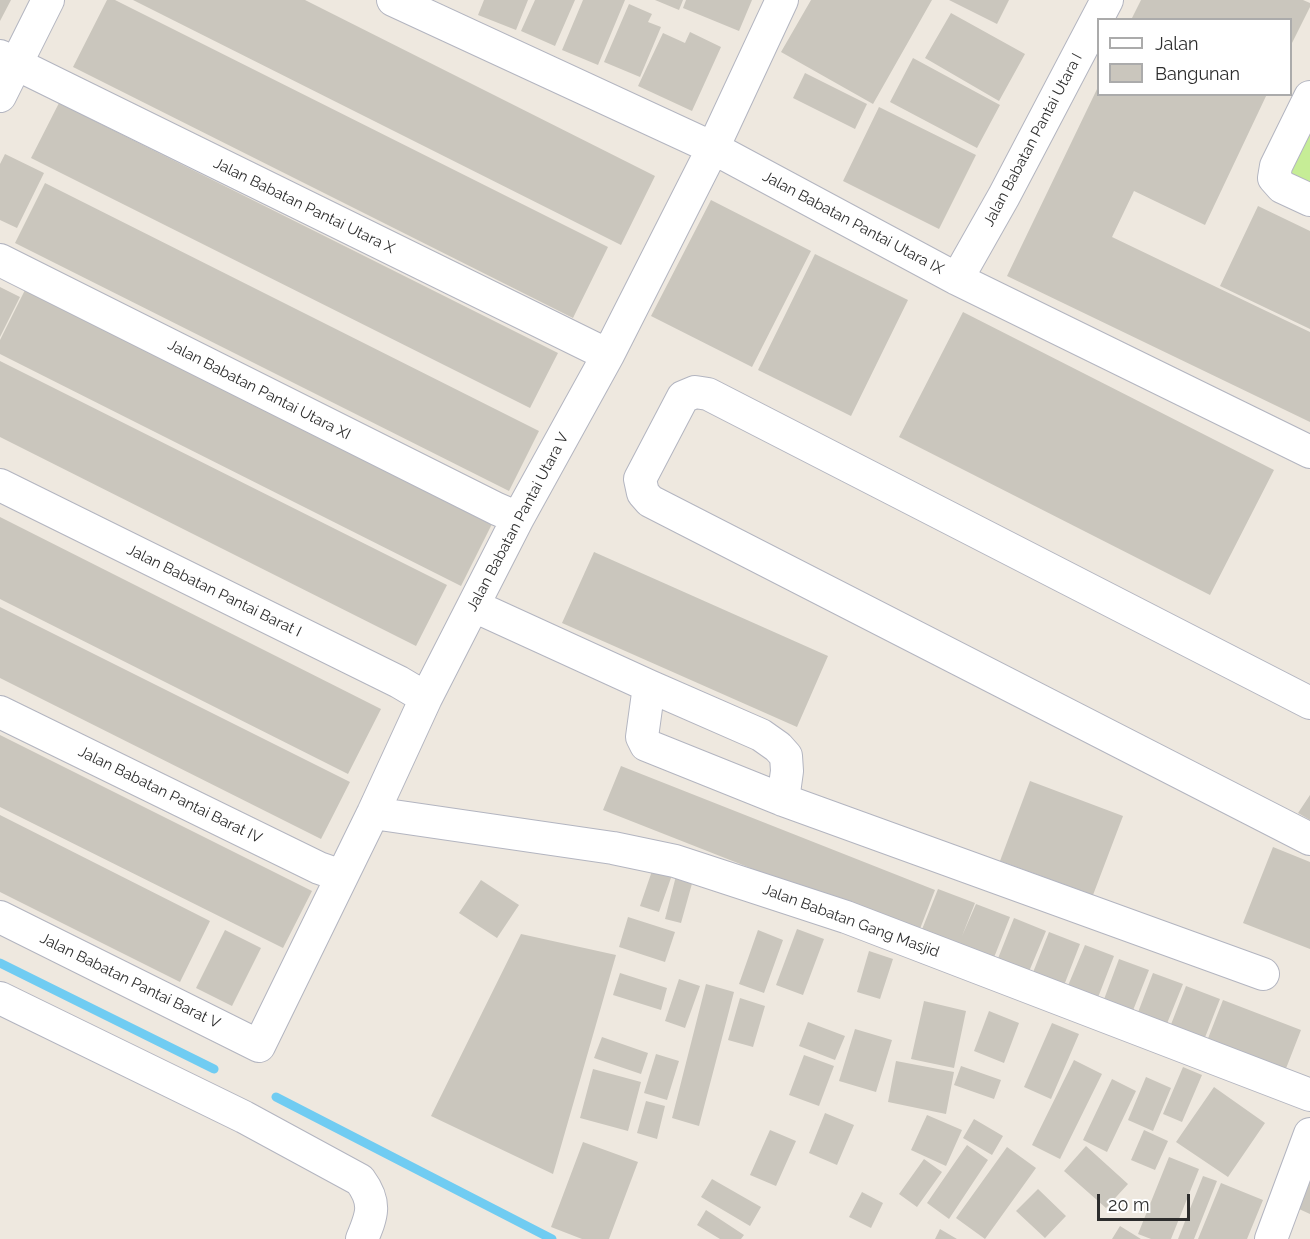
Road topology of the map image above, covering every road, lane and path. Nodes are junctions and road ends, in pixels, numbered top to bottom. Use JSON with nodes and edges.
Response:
{"nodes":[{"id":1,"x":48,"y":0,"type":"edge"},
{"id":2,"x":393,"y":0,"type":"edge"},
{"id":3,"x":782,"y":0,"type":"edge"},
{"id":4,"x":1107,"y":0,"type":"edge"},
{"id":5,"x":1098,"y":18,"type":"edge"},
{"id":6,"x":1097,"y":19,"type":"edge"},
{"id":7,"x":8,"y":60,"type":"edge"},
{"id":8,"x":0,"y":96,"type":"edge"},
{"id":9,"x":1310,"y":98,"type":"edge"},
{"id":10,"x":713,"y":147,"type":"junction"},
{"id":11,"x":1310,"y":200,"type":"edge"},
{"id":12,"x":0,"y":260,"type":"edge"},
{"id":13,"x":957,"y":279,"type":"junction"},
{"id":14,"x":608,"y":355,"type":"junction"},
{"id":15,"x":1310,"y":452,"type":"edge"},
{"id":16,"x":0,"y":485,"type":"edge"},
{"id":17,"x":518,"y":518,"type":"junction"},
{"id":18,"x":474,"y":606,"type":"junction"},
{"id":19,"x":649,"y":686,"type":"junction"},
{"id":20,"x":426,"y":698,"type":"junction"},
{"id":21,"x":1310,"y":703,"type":"edge"},
{"id":22,"x":0,"y":712,"type":"edge"},
{"id":23,"x":783,"y":801,"type":"junction"},
{"id":24,"x":374,"y":813,"type":"junction"},
{"id":25,"x":1310,"y":839,"type":"edge"},
{"id":26,"x":342,"y":876,"type":"junction"},
{"id":27,"x":0,"y":917,"type":"edge"},
{"id":28,"x":1263,"y":974,"type":"dead end"},
{"id":29,"x":0,"y":998,"type":"edge"},
{"id":30,"x":259,"y":1046,"type":"joint"},
{"id":31,"x":1310,"y":1095,"type":"edge"},
{"id":32,"x":1310,"y":1134,"type":"edge"},
{"id":33,"x":362,"y":1239,"type":"edge"},
{"id":34,"x":1271,"y":1239,"type":"edge"}],
"edges":[{"from":1,"to":7,"type":"street"},
{"from":2,"to":10,"type":"street","name":"Jalan Babatan Pantai Utara IX"},
{"from":3,"to":10,"type":"street","name":"Jalan Babatan Pantai Utara V"},
{"from":4,"to":5,"type":"street","name":"Jalan Babatan Pantai Utara I"},
{"from":6,"to":13,"type":"street","name":"Jalan Babatan Pantai Utara I"},
{"from":7,"to":8,"type":"street"},
{"from":7,"to":14,"type":"street","name":"Jalan Babatan Pantai Utara X"},
{"from":9,"to":11,"type":"street"},
{"from":10,"to":13,"type":"street","name":"Jalan Babatan Pantai Utara IX"},
{"from":10,"to":14,"type":"street","name":"Jalan Babatan Pantai Utara V"},
{"from":12,"to":17,"type":"street","name":"Jalan Babatan Pantai Utara XI"},
{"from":13,"to":15,"type":"street","name":"Jalan Babatan Pantai Utara IX"},
{"from":14,"to":17,"type":"street","name":"Jalan Babatan Pantai Utara V"},
{"from":16,"to":20,"type":"street","name":"Jalan Babatan Pantai Barat I"},
{"from":17,"to":18,"type":"street","name":"Jalan Babatan Pantai Utara V"},
{"from":18,"to":19,"type":"street"},
{"from":18,"to":20,"type":"street","name":"Jalan Babatan Pantai Utara V"},
{"from":19,"to":23,"type":"street"},
{"from":19,"to":23,"type":"street"},
{"from":20,"to":24,"type":"street","name":"Jalan Babatan Pantai Utara V"},
{"from":21,"to":25,"type":"street"},
{"from":22,"to":26,"type":"street","name":"Jalan Babatan Pantai Barat IV"},
{"from":23,"to":28,"type":"street"},
{"from":24,"to":26,"type":"street","name":"Jalan Babatan Pantai Utara V"},
{"from":24,"to":31,"type":"street","name":"Jalan Babatan Gang Masjid"},
{"from":26,"to":30,"type":"street","name":"Jalan Babatan Pantai Utara V"},
{"from":27,"to":30,"type":"street","name":"Jalan Babatan Pantai Barat V"},
{"from":29,"to":33,"type":"street"},
{"from":32,"to":34,"type":"street"}]}
